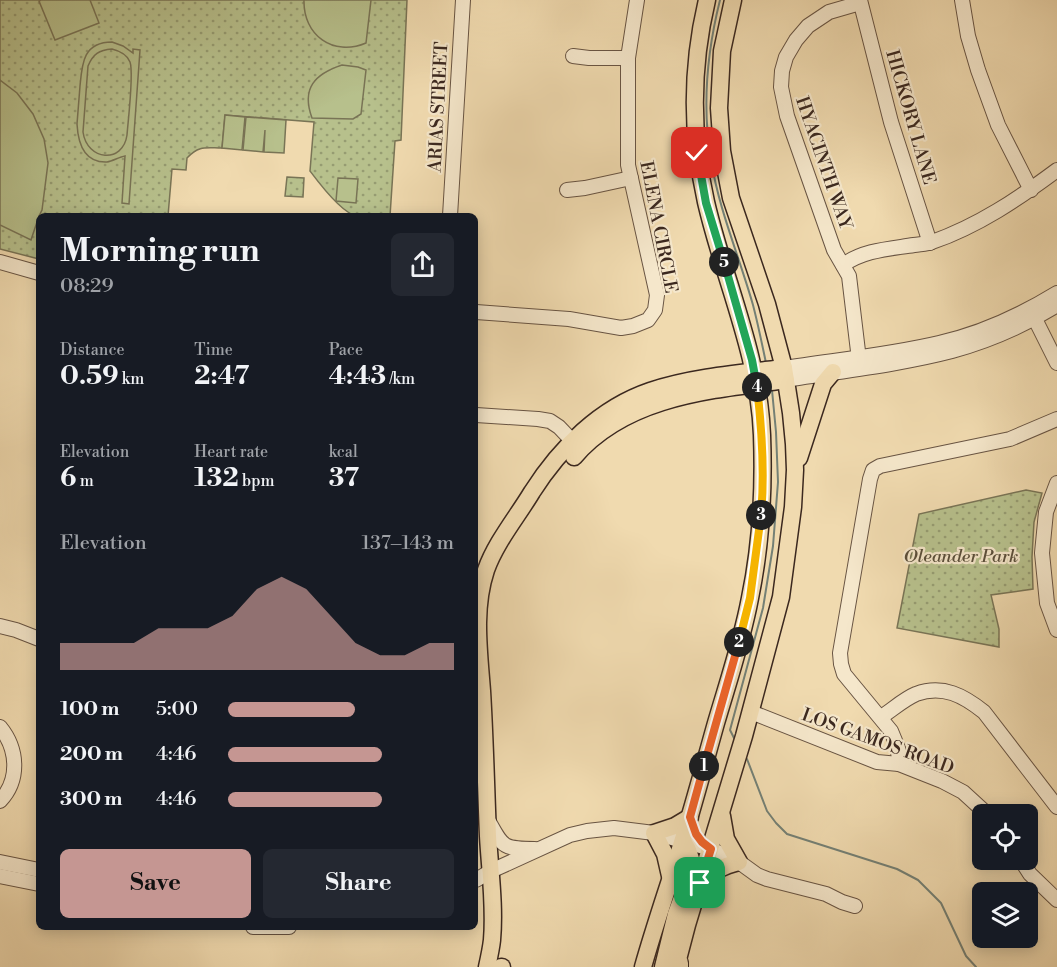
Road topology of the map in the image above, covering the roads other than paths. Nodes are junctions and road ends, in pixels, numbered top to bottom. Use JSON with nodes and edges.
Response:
{"nodes":[{"id":1,"x":463,"y":0,"type":"edge"},
{"id":2,"x":637,"y":0,"type":"edge"},
{"id":3,"x":707,"y":0,"type":"edge"},
{"id":4,"x":733,"y":0,"type":"edge"},
{"id":5,"x":962,"y":0,"type":"edge"},
{"id":6,"x":860,"y":1,"type":"edge"},
{"id":7,"x":573,"y":56,"type":"dead end"},
{"id":8,"x":628,"y":58,"type":"junction"},
{"id":9,"x":1057,"y":170,"type":"edge"},
{"id":10,"x":631,"y":178,"type":"junction"},
{"id":11,"x":567,"y":190,"type":"dead end"},
{"id":12,"x":1031,"y":190,"type":"junction"},
{"id":13,"x":450,"y":213,"type":"edge"},
{"id":14,"x":930,"y":243,"type":"junction"},
{"id":15,"x":0,"y":262,"type":"edge"},
{"id":16,"x":843,"y":265,"type":"junction"},
{"id":17,"x":36,"y":272,"type":"edge"},
{"id":18,"x":1057,"y":292,"type":"edge"},
{"id":19,"x":1057,"y":305,"type":"edge"},
{"id":20,"x":478,"y":312,"type":"edge"},
{"id":21,"x":1032,"y":314,"type":"junction"},
{"id":22,"x":860,"y":363,"type":"junction"},
{"id":23,"x":1057,"y":363,"type":"edge"},
{"id":24,"x":833,"y":372,"type":"junction"},
{"id":25,"x":770,"y":376,"type":"junction"},
{"id":26,"x":478,"y":415,"type":"edge"},
{"id":27,"x":1057,"y":419,"type":"edge"},
{"id":28,"x":576,"y":446,"type":"junction"},
{"id":29,"x":795,"y":470,"type":"junction"},
{"id":30,"x":1057,"y":483,"type":"edge"},
{"id":31,"x":0,"y":626,"type":"edge"},
{"id":32,"x":1057,"y":630,"type":"edge"},
{"id":33,"x":36,"y":638,"type":"edge"},
{"id":34,"x":751,"y":712,"type":"junction"},
{"id":35,"x":880,"y":717,"type":"junction"},
{"id":36,"x":0,"y":727,"type":"edge"},
{"id":37,"x":899,"y":764,"type":"junction"},
{"id":38,"x":0,"y":801,"type":"edge"},
{"id":39,"x":976,"y":804,"type":"edge"},
{"id":40,"x":1057,"y":807,"type":"edge"},
{"id":41,"x":721,"y":814,"type":"junction"},
{"id":42,"x":690,"y":817,"type":"junction"},
{"id":43,"x":487,"y":818,"type":"junction"},
{"id":44,"x":654,"y":833,"type":"junction"},
{"id":45,"x":683,"y":841,"type":"junction"},
{"id":46,"x":540,"y":849,"type":"junction"},
{"id":47,"x":711,"y":849,"type":"junction"},
{"id":48,"x":0,"y":862,"type":"edge"},
{"id":49,"x":739,"y":862,"type":"junction"},
{"id":50,"x":36,"y":869,"type":"edge"},
{"id":51,"x":483,"y":870,"type":"edge"},
{"id":52,"x":1027,"y":870,"type":"edge"},
{"id":53,"x":0,"y":876,"type":"edge"},
{"id":54,"x":670,"y":877,"type":"junction"},
{"id":55,"x":36,"y":883,"type":"edge"},
{"id":56,"x":700,"y":883,"type":"junction"},
{"id":57,"x":478,"y":888,"type":"edge"},
{"id":58,"x":1057,"y":900,"type":"edge"},
{"id":59,"x":492,"y":902,"type":"junction"},
{"id":60,"x":855,"y":906,"type":"dead end"},
{"id":61,"x":674,"y":966,"type":"edge"},
{"id":62,"x":487,"y":967,"type":"edge"},
{"id":63,"x":643,"y":967,"type":"edge"}],
"edges":[{"from":1,"to":13,"type":"street","name":"ARIAS STREET"},
{"from":2,"to":8,"type":"street","name":"ELENA CIRCLE"},
{"from":3,"to":25,"type":"main road"},
{"from":4,"to":25,"type":"main road"},
{"from":5,"to":12,"type":"street"},
{"from":6,"to":14,"type":"street","name":"HICKORY LANE"},
{"from":6,"to":16,"type":"street","name":"HYACINTH WAY"},
{"from":7,"to":8,"type":"street"},
{"from":8,"to":10,"type":"street","name":"ELENA CIRCLE"},
{"from":9,"to":12,"type":"street"},
{"from":10,"to":11,"type":"street"},
{"from":10,"to":20,"type":"street","name":"ELENA CIRCLE"},
{"from":12,"to":14,"type":"street"},
{"from":14,"to":16,"type":"street"},
{"from":15,"to":17,"type":"street"},
{"from":16,"to":22,"type":"street","name":"HYACINTH WAY"},
{"from":18,"to":21,"type":"street"},
{"from":19,"to":21,"type":"street"},
{"from":21,"to":22,"type":"street"},
{"from":21,"to":23,"type":"street"},
{"from":22,"to":24,"type":"street"},
{"from":22,"to":25,"type":"street"},
{"from":24,"to":25,"type":"street"},
{"from":24,"to":29,"type":"main road"},
{"from":25,"to":28,"type":"main road"},
{"from":25,"to":29,"type":"main road"},
{"from":25,"to":42,"type":"main road"},
{"from":26,"to":28,"type":"street"},
{"from":27,"to":35,"type":"street"},
{"from":28,"to":43,"type":"main road"},
{"from":29,"to":34,"type":"main road"},
{"from":30,"to":32,"type":"street"},
{"from":31,"to":33,"type":"street"},
{"from":34,"to":37,"type":"street","name":"LOS GAMOS ROAD"},
{"from":34,"to":41,"type":"main road"},
{"from":35,"to":37,"type":"street"},
{"from":35,"to":40,"type":"street"},
{"from":36,"to":38,"type":"street"},
{"from":37,"to":39,"type":"street","name":"LOS GAMOS ROAD"},
{"from":41,"to":47,"type":"main road"},
{"from":41,"to":49,"type":"main road"},
{"from":42,"to":44,"type":"main road"},
{"from":42,"to":45,"type":"main road"},
{"from":42,"to":47,"type":"main road"},
{"from":43,"to":46,"type":"street"},
{"from":43,"to":51,"type":"main road"},
{"from":44,"to":45,"type":"street"},
{"from":44,"to":46,"type":"street"},
{"from":44,"to":54,"type":"main road"},
{"from":45,"to":47,"type":"street"},
{"from":45,"to":54,"type":"main road"},
{"from":45,"to":61,"type":"main road"},
{"from":46,"to":51,"type":"street"},
{"from":47,"to":49,"type":"street"},
{"from":47,"to":56,"type":"main road"},
{"from":48,"to":50,"type":"street"},
{"from":49,"to":56,"type":"main road"},
{"from":49,"to":60,"type":"street"},
{"from":51,"to":59,"type":"main road"},
{"from":52,"to":58,"type":"street"},
{"from":53,"to":55,"type":"street"},
{"from":54,"to":63,"type":"main road"},
{"from":56,"to":61,"type":"main road"},
{"from":57,"to":59,"type":"main road"},
{"from":59,"to":62,"type":"main road"}]}
